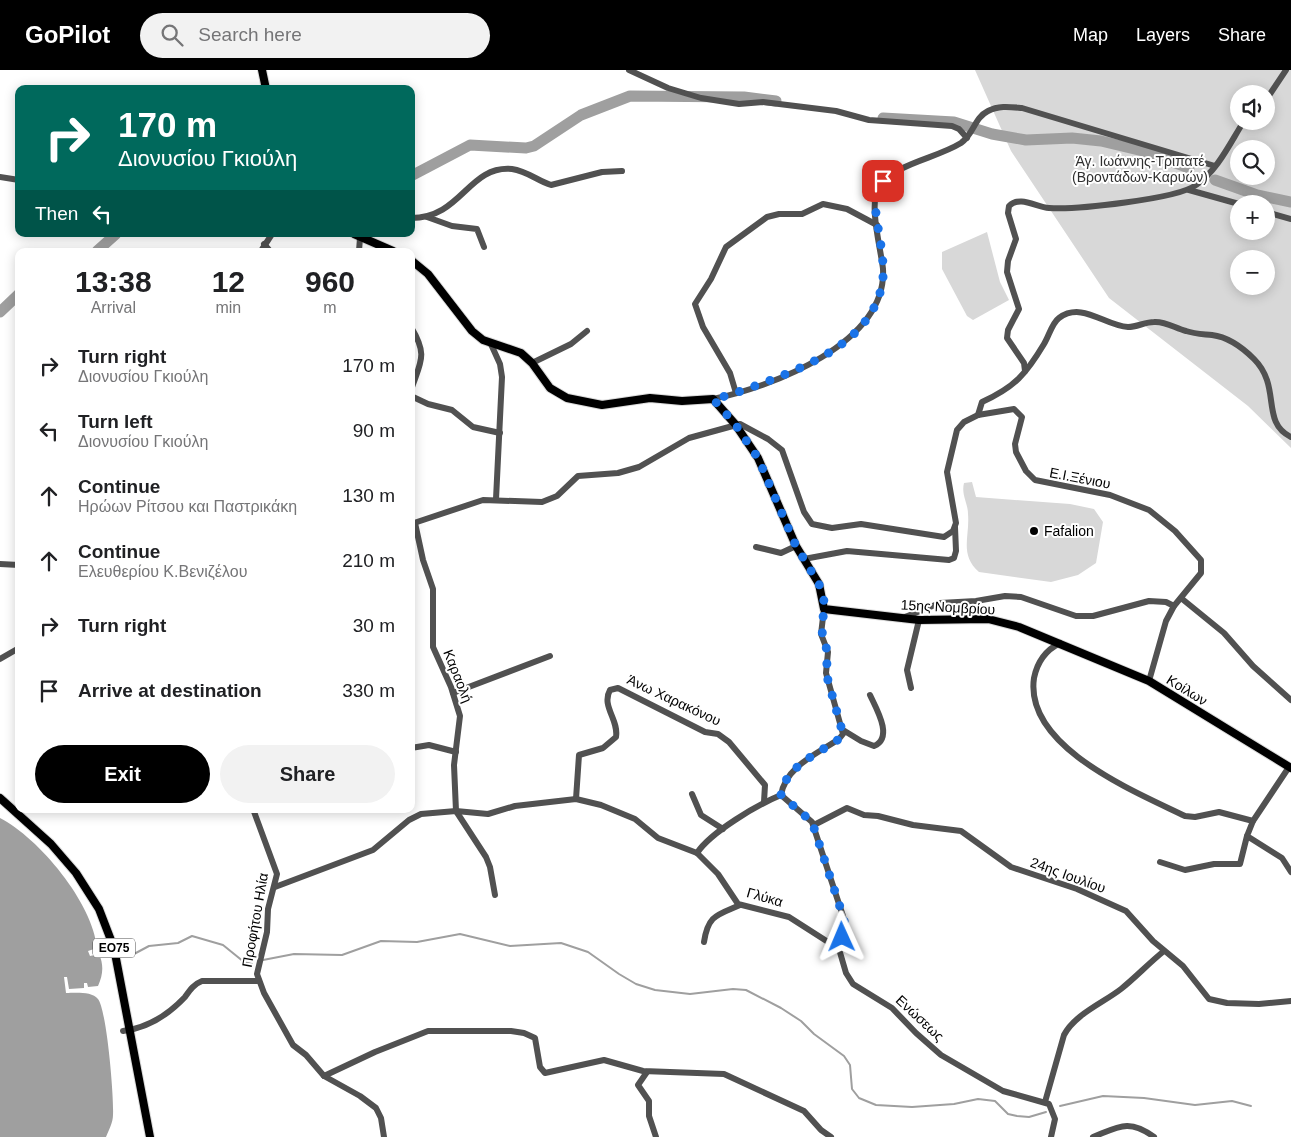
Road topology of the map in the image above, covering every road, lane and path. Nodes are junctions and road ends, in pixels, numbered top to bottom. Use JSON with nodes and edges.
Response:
{"nodes":[{"id":1,"x":262,"y":70,"type":"edge"},
{"id":2,"x":629,"y":70,"type":"edge"},
{"id":3,"x":1286,"y":70,"type":"edge"},
{"id":4,"x":265,"y":85,"type":"edge"},
{"id":5,"x":1275,"y":86,"type":"edge"},
{"id":6,"x":1238,"y":130,"type":"edge"},
{"id":7,"x":969,"y":136,"type":"junction"},
{"id":8,"x":1213,"y":169,"type":"junction"},
{"id":9,"x":622,"y":171,"type":"dead end"},
{"id":10,"x":0,"y":177,"type":"edge"},
{"id":11,"x":15,"y":179,"type":"edge"},
{"id":12,"x":1192,"y":188,"type":"junction"},
{"id":13,"x":1230,"y":201,"type":"edge"},
{"id":14,"x":1275,"y":215,"type":"edge"},
{"id":15,"x":427,"y":217,"type":"junction"},
{"id":16,"x":415,"y":218,"type":"edge"},
{"id":17,"x":1291,"y":219,"type":"edge"},
{"id":18,"x":877,"y":225,"type":"junction"},
{"id":19,"x":270,"y":237,"type":"edge"},
{"id":20,"x":362,"y":237,"type":"edge"},
{"id":21,"x":264,"y":244,"type":"junction"},
{"id":22,"x":484,"y":247,"type":"dead end"},
{"id":23,"x":262,"y":248,"type":"edge"},
{"id":24,"x":267,"y":248,"type":"edge"},
{"id":25,"x":386,"y":248,"type":"edge"},
{"id":26,"x":415,"y":263,"type":"edge"},
{"id":27,"x":587,"y":331,"type":"dead end"},
{"id":28,"x":415,"y":334,"type":"edge"},
{"id":29,"x":490,"y":342,"type":"junction"},
{"id":30,"x":532,"y":363,"type":"junction"},
{"id":31,"x":1026,"y":371,"type":"junction"},
{"id":32,"x":415,"y":377,"type":"edge"},
{"id":33,"x":736,"y":393,"type":"junction"},
{"id":34,"x":415,"y":398,"type":"edge"},
{"id":35,"x":713,"y":399,"type":"junction"},
{"id":36,"x":978,"y":415,"type":"junction"},
{"id":37,"x":735,"y":424,"type":"junction"},
{"id":38,"x":500,"y":433,"type":"junction"},
{"id":39,"x":1291,"y":437,"type":"edge"},
{"id":40,"x":496,"y":499,"type":"junction"},
{"id":41,"x":415,"y":522,"type":"edge"},
{"id":42,"x":956,"y":527,"type":"junction"},
{"id":43,"x":415,"y":530,"type":"edge"},
{"id":44,"x":796,"y":546,"type":"junction"},
{"id":45,"x":756,"y":547,"type":"dead end"},
{"id":46,"x":804,"y":559,"type":"junction"},
{"id":47,"x":0,"y":564,"type":"edge"},
{"id":48,"x":15,"y":565,"type":"edge"},
{"id":49,"x":1202,"y":573,"type":"joint"},
{"id":50,"x":1181,"y":598,"type":"junction"},
{"id":51,"x":1174,"y":606,"type":"junction"},
{"id":52,"x":824,"y":609,"type":"junction"},
{"id":53,"x":905,"y":617,"type":"junction"},
{"id":54,"x":919,"y":620,"type":"junction"},
{"id":55,"x":1060,"y":643,"type":"junction"},
{"id":56,"x":15,"y":650,"type":"edge"},
{"id":57,"x":550,"y":656,"type":"dead end"},
{"id":58,"x":0,"y":659,"type":"edge"},
{"id":59,"x":1149,"y":681,"type":"junction"},
{"id":60,"x":910,"y":688,"type":"dead end"},
{"id":61,"x":453,"y":693,"type":"junction"},
{"id":62,"x":870,"y":695,"type":"dead end"},
{"id":63,"x":1291,"y":700,"type":"edge"},
{"id":64,"x":843,"y":730,"type":"junction"},
{"id":65,"x":415,"y":747,"type":"edge"},
{"id":66,"x":456,"y":752,"type":"junction"},
{"id":67,"x":1290,"y":767,"type":"edge"},
{"id":68,"x":692,"y":794,"type":"dead end"},
{"id":69,"x":781,"y":795,"type":"junction"},
{"id":70,"x":0,"y":798,"type":"edge"},
{"id":71,"x":576,"y":799,"type":"junction"},
{"id":72,"x":764,"y":802,"type":"junction"},
{"id":73,"x":0,"y":804,"type":"edge"},
{"id":74,"x":456,"y":811,"type":"junction"},
{"id":75,"x":15,"y":812,"type":"edge"},
{"id":76,"x":17,"y":813,"type":"edge"},
{"id":77,"x":255,"y":813,"type":"edge"},
{"id":78,"x":1251,"y":824,"type":"junction"},
{"id":79,"x":814,"y":825,"type":"junction"},
{"id":80,"x":723,"y":829,"type":"junction"},
{"id":81,"x":1248,"y":836,"type":"junction"},
{"id":82,"x":697,"y":854,"type":"junction"},
{"id":83,"x":1160,"y":862,"type":"dead end"},
{"id":84,"x":1291,"y":872,"type":"edge"},
{"id":85,"x":275,"y":887,"type":"junction"},
{"id":86,"x":495,"y":895,"type":"dead end"},
{"id":87,"x":740,"y":905,"type":"junction"},
{"id":88,"x":704,"y":942,"type":"dead end"},
{"id":89,"x":839,"y":949,"type":"junction"},
{"id":90,"x":1164,"y":950,"type":"junction"},
{"id":91,"x":259,"y":981,"type":"junction"},
{"id":92,"x":1291,"y":1001,"type":"edge"},
{"id":93,"x":126,"y":1031,"type":"junction"},
{"id":94,"x":647,"y":1072,"type":"junction"},
{"id":95,"x":324,"y":1076,"type":"junction"},
{"id":96,"x":1045,"y":1102,"type":"junction"},
{"id":97,"x":144,"y":1137,"type":"edge"},
{"id":98,"x":150,"y":1137,"type":"edge"},
{"id":99,"x":384,"y":1137,"type":"edge"},
{"id":100,"x":656,"y":1137,"type":"edge"},
{"id":101,"x":831,"y":1137,"type":"edge"},
{"id":102,"x":1050,"y":1137,"type":"edge"},
{"id":103,"x":1093,"y":1137,"type":"edge"},
{"id":104,"x":1154,"y":1137,"type":"edge"}],
"edges":[{"from":1,"to":4,"type":"main road"},
{"from":2,"to":7,"type":"street"},
{"from":3,"to":5,"type":"street"},
{"from":6,"to":8,"type":"street"},
{"from":7,"to":8,"type":"street"},
{"from":7,"to":18,"type":"street"},
{"from":8,"to":12,"type":"street"},
{"from":9,"to":15,"type":"street"},
{"from":10,"to":11,"type":"street"},
{"from":12,"to":13,"type":"street"},
{"from":12,"to":31,"type":"street"},
{"from":14,"to":17,"type":"street"},
{"from":15,"to":16,"type":"street"},
{"from":15,"to":22,"type":"street"},
{"from":18,"to":33,"type":"street"},
{"from":18,"to":33,"type":"street"},
{"from":19,"to":21,"type":"street"},
{"from":20,"to":25,"type":"main road"},
{"from":21,"to":23,"type":"street"},
{"from":21,"to":24,"type":"street"},
{"from":26,"to":29,"type":"main road"},
{"from":27,"to":30,"type":"street"},
{"from":28,"to":32,"type":"street"},
{"from":29,"to":30,"type":"main road"},
{"from":29,"to":38,"type":"street"},
{"from":30,"to":35,"type":"main road"},
{"from":31,"to":36,"type":"street"},
{"from":31,"to":39,"type":"street"},
{"from":33,"to":35,"type":"street"},
{"from":34,"to":38,"type":"street"},
{"from":35,"to":37,"type":"main road"},
{"from":36,"to":42,"type":"street","name":"Ε.Ι.Ξένιου"},
{"from":36,"to":49,"type":"street","name":"Ε.Ι.Ξένιου"},
{"from":37,"to":40,"type":"street"},
{"from":37,"to":42,"type":"street"},
{"from":37,"to":44,"type":"main road"},
{"from":38,"to":40,"type":"street"},
{"from":40,"to":41,"type":"street"},
{"from":42,"to":46,"type":"street","name":"Ε.Ι.Ξένιου"},
{"from":43,"to":61,"type":"street","name":"Καραολή"},
{"from":44,"to":45,"type":"street"},
{"from":44,"to":46,"type":"main road"},
{"from":46,"to":52,"type":"main road"},
{"from":47,"to":48,"type":"street"},
{"from":49,"to":50,"type":"street","name":"Κοίλων"},
{"from":50,"to":51,"type":"street","name":"Κοίλων"},
{"from":50,"to":63,"type":"street"},
{"from":51,"to":53,"type":"street"},
{"from":51,"to":59,"type":"street","name":"Κοίλων"},
{"from":52,"to":53,"type":"main road","name":"15ης Νομβρίου"},
{"from":52,"to":64,"type":"street"},
{"from":53,"to":54,"type":"main road","name":"15ης Νομβρίου"},
{"from":54,"to":55,"type":"main road","name":"15ης Νομβρίου"},
{"from":54,"to":60,"type":"street"},
{"from":55,"to":59,"type":"main road","name":"15ης Νομβρίου"},
{"from":55,"to":78,"type":"street"},
{"from":56,"to":58,"type":"street"},
{"from":57,"to":61,"type":"street"},
{"from":59,"to":67,"type":"main road","name":"Κοίλων"},
{"from":61,"to":66,"type":"street","name":"Καραολή"},
{"from":62,"to":64,"type":"street"},
{"from":64,"to":69,"type":"street"},
{"from":65,"to":66,"type":"street"},
{"from":66,"to":74,"type":"street","name":"Καραολή"},
{"from":67,"to":78,"type":"street"},
{"from":68,"to":80,"type":"street"},
{"from":69,"to":72,"type":"street"},
{"from":69,"to":79,"type":"street"},
{"from":70,"to":75,"type":"main road","number":"ΕΟ75"},
{"from":71,"to":72,"type":"street","name":"Άνω Χαρακόνου"},
{"from":71,"to":74,"type":"street"},
{"from":71,"to":82,"type":"street"},
{"from":72,"to":80,"type":"street"},
{"from":73,"to":93,"type":"main road","number":"ΕΟ75"},
{"from":74,"to":85,"type":"street"},
{"from":74,"to":86,"type":"street"},
{"from":76,"to":93,"type":"main road","number":"ΕΟ75"},
{"from":77,"to":85,"type":"street","name":"Προφήτου Ηλία"},
{"from":78,"to":81,"type":"street"},
{"from":79,"to":89,"type":"street"},
{"from":79,"to":90,"type":"street","name":"24ης Ιουλίου"},
{"from":80,"to":82,"type":"street"},
{"from":81,"to":83,"type":"street"},
{"from":81,"to":84,"type":"street"},
{"from":82,"to":87,"type":"street","name":"Γλύκα"},
{"from":85,"to":91,"type":"street","name":"Προφήτου Ηλία"},
{"from":87,"to":88,"type":"street"},
{"from":87,"to":89,"type":"street","name":"Γλύκα"},
{"from":89,"to":96,"type":"street","name":"Ενώσεως"},
{"from":90,"to":92,"type":"street","name":"24ης Ιουλίου"},
{"from":90,"to":96,"type":"street"},
{"from":91,"to":93,"type":"street"},
{"from":91,"to":95,"type":"street","name":"Προφήτου Ηλία"},
{"from":93,"to":97,"type":"main road","number":"ΕΟ75"},
{"from":93,"to":98,"type":"main road","number":"ΕΟ75"},
{"from":94,"to":95,"type":"street"},
{"from":94,"to":100,"type":"street"},
{"from":94,"to":101,"type":"street"},
{"from":95,"to":99,"type":"street","name":"Προφήτου Ηλία"},
{"from":96,"to":102,"type":"street"},
{"from":103,"to":104,"type":"street"}]}
